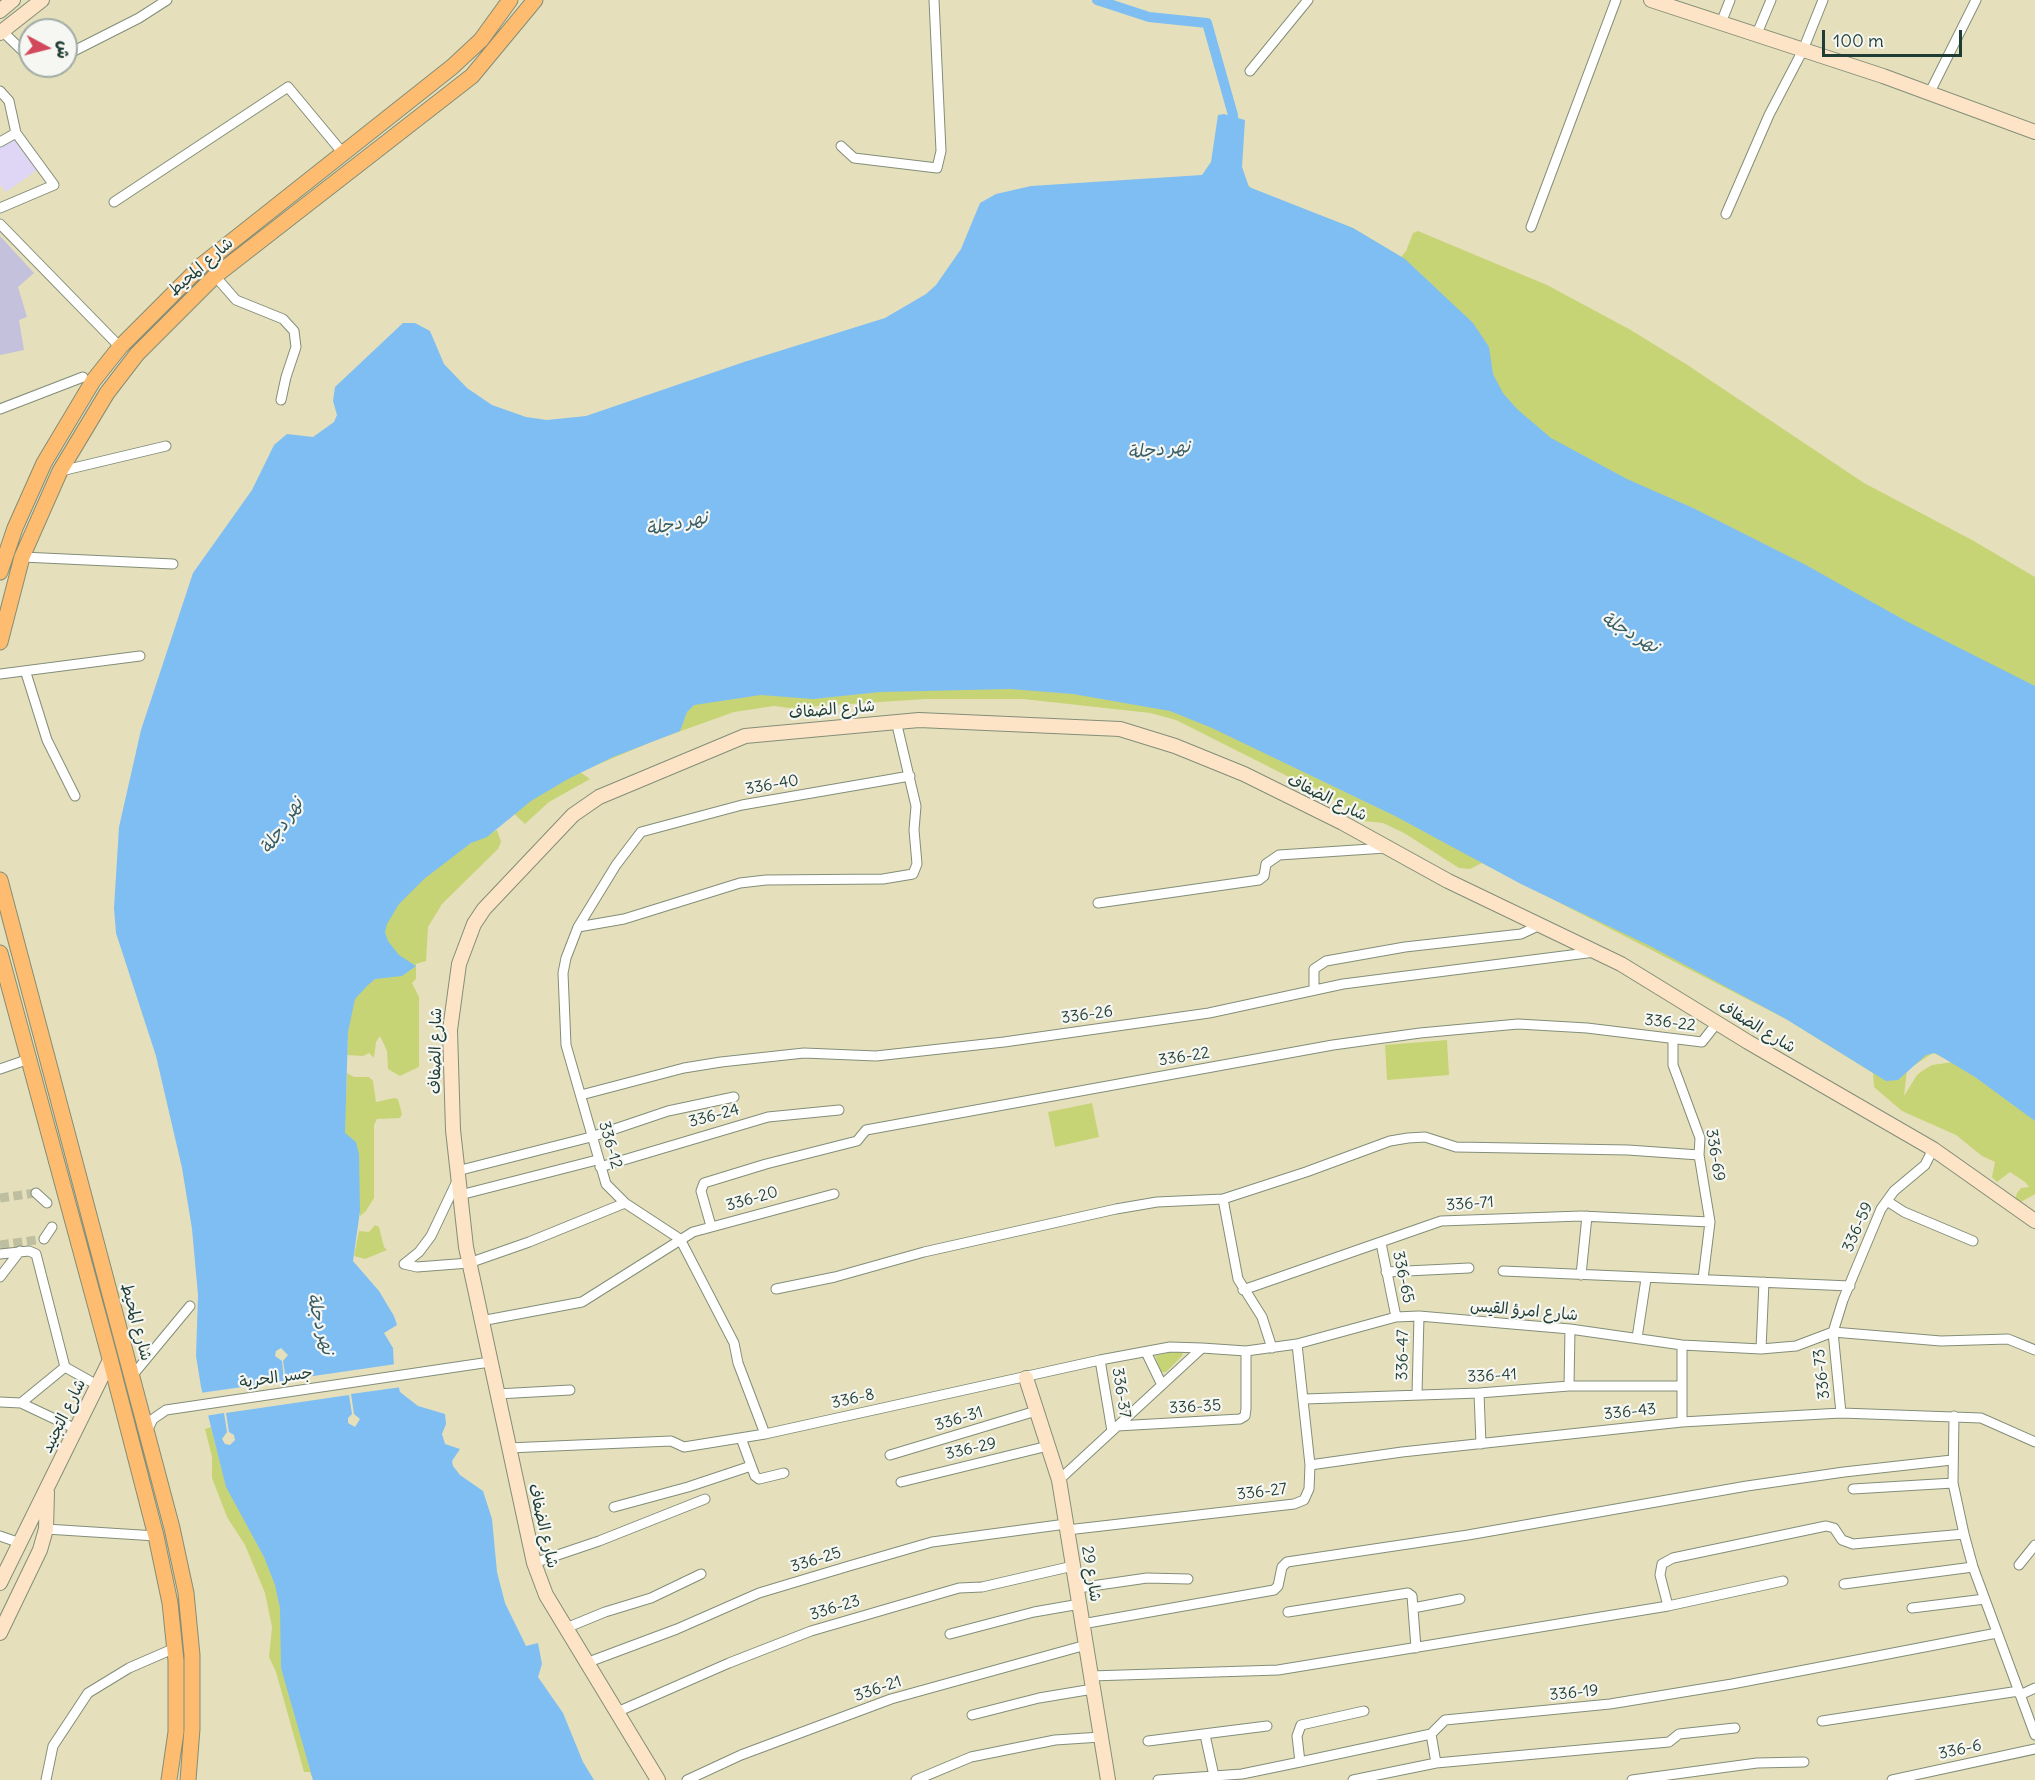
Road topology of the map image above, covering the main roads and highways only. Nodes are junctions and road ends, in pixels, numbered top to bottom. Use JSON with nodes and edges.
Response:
{"nodes":[{"id":1,"x":510,"y":0,"type":"edge"},
{"id":2,"x":535,"y":0,"type":"edge"},
{"id":3,"x":0,"y":572,"type":"edge"},
{"id":4,"x":0,"y":642,"type":"edge"},
{"id":5,"x":0,"y":880,"type":"edge"},
{"id":6,"x":0,"y":953,"type":"edge"},
{"id":7,"x":147,"y":1430,"type":"junction"},
{"id":8,"x":130,"y":1434,"type":"junction"},
{"id":9,"x":152,"y":1450,"type":"junction"},
{"id":10,"x":135,"y":1456,"type":"junction"},
{"id":11,"x":176,"y":1716,"type":"junction"},
{"id":12,"x":192,"y":1717,"type":"junction"},
{"id":13,"x":175,"y":1735,"type":"junction"},
{"id":14,"x":192,"y":1735,"type":"junction"},
{"id":15,"x":169,"y":1780,"type":"edge"},
{"id":16,"x":188,"y":1780,"type":"edge"}],
"edges":[{"from":1,"to":3,"type":"main road","name":"شارع المحيط"},
{"from":2,"to":4,"type":"main road","name":"شارع المحيط"},
{"from":5,"to":7,"type":"main road","name":"شارع المحيط"},
{"from":6,"to":8,"type":"main road"},
{"from":7,"to":8,"type":"main road"},
{"from":7,"to":9,"type":"main road","name":"شارع المحيط"},
{"from":8,"to":10,"type":"main road"},
{"from":9,"to":10,"type":"main road"},
{"from":9,"to":12,"type":"main road","name":"شارع المحيط"},
{"from":10,"to":11,"type":"main road"},
{"from":11,"to":12,"type":"main road"},
{"from":11,"to":13,"type":"main road"},
{"from":12,"to":14,"type":"main road","name":"شارع المحيط"},
{"from":13,"to":14,"type":"main road"},
{"from":13,"to":15,"type":"main road"},
{"from":14,"to":16,"type":"main road","name":"شارع المحيط"}]}
